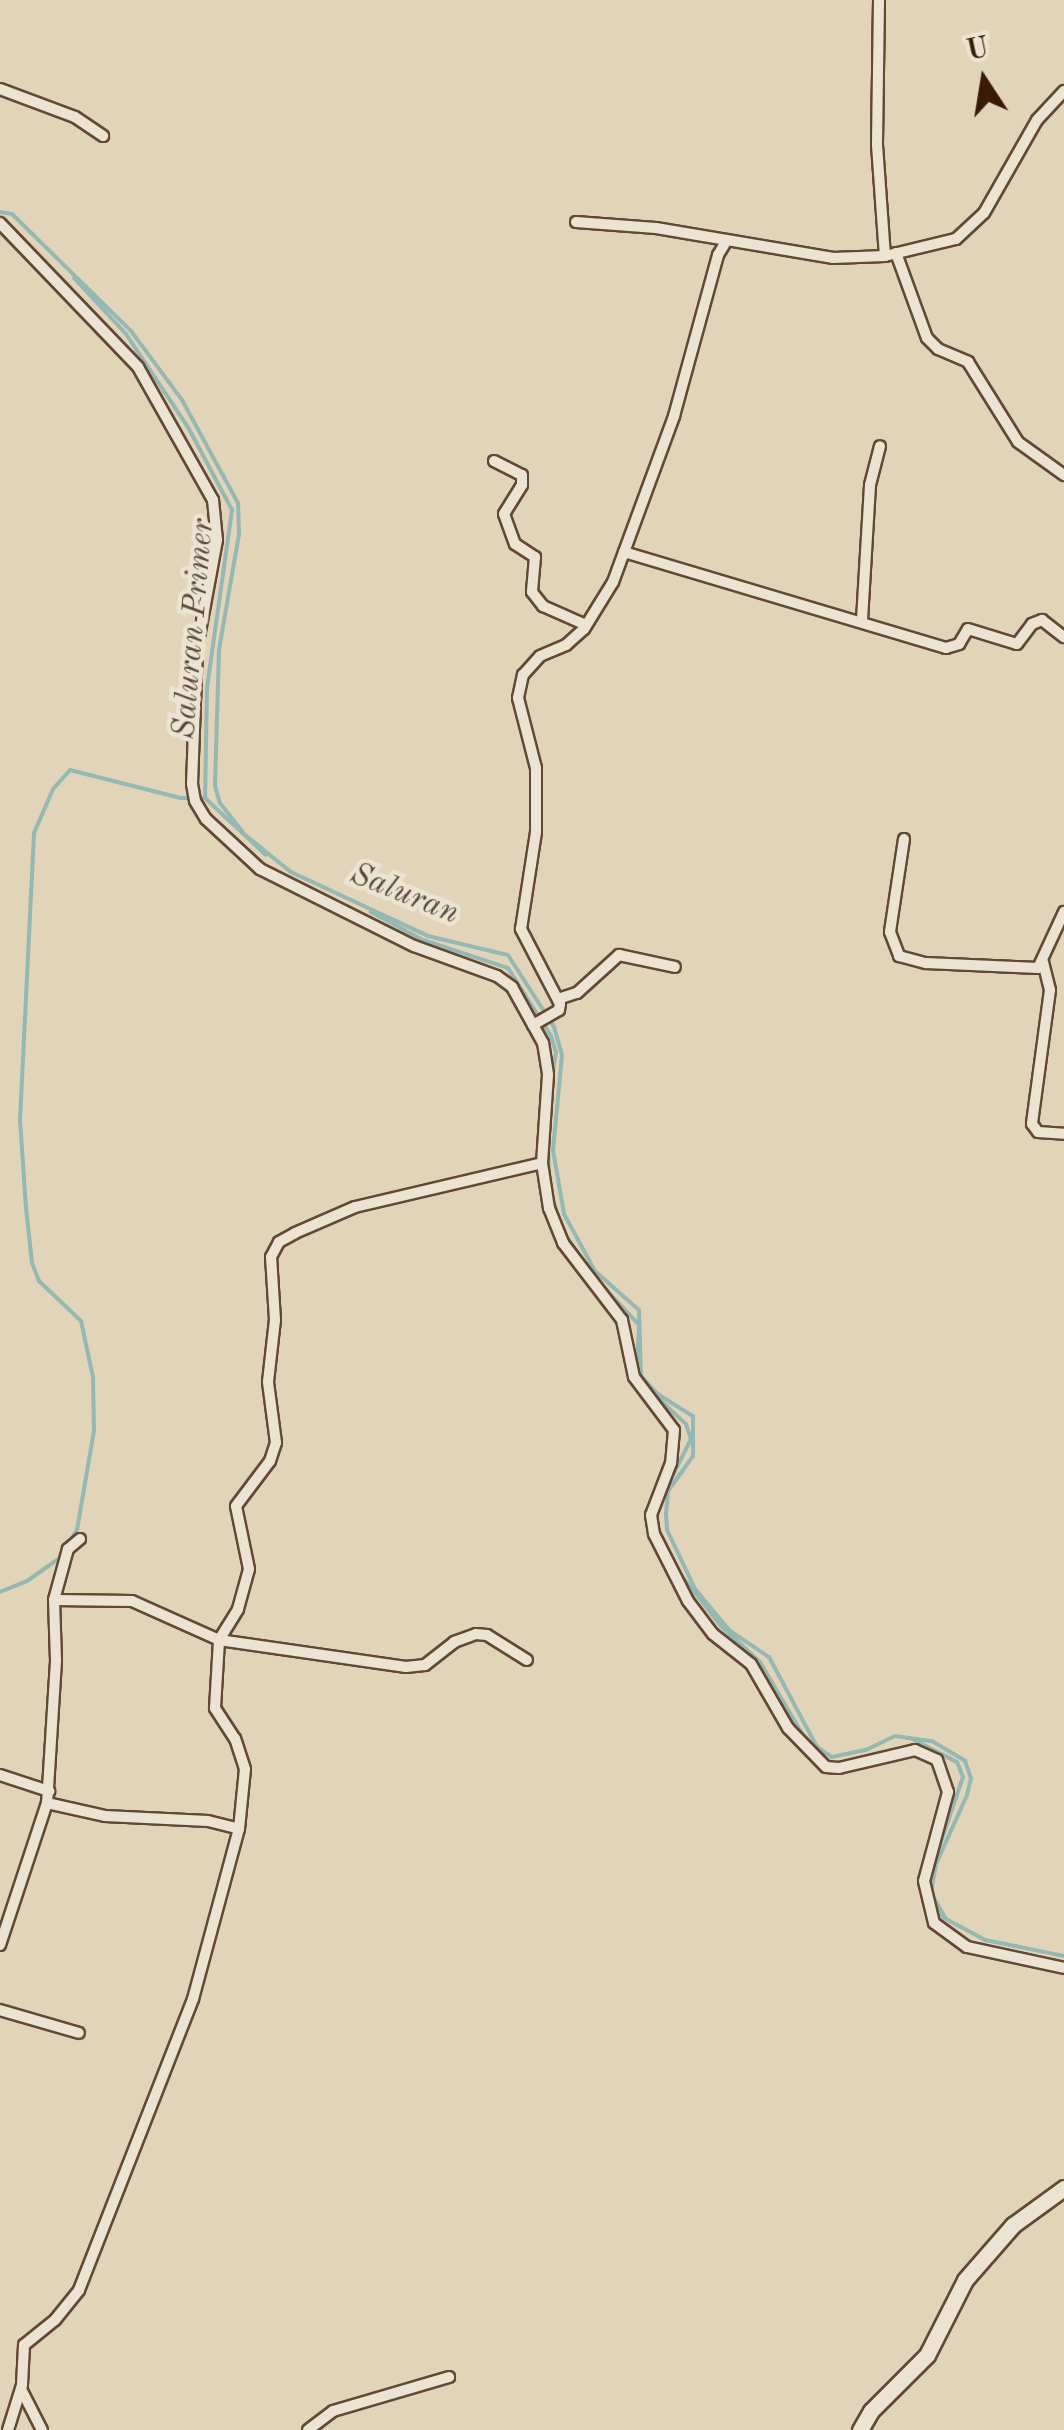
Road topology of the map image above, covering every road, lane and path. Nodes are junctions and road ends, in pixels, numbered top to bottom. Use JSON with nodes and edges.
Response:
{"nodes":[{"id":1,"x":878,"y":0,"type":"edge"},
{"id":2,"x":0,"y":89,"type":"edge"},
{"id":3,"x":1064,"y":91,"type":"edge"},
{"id":4,"x":103,"y":136,"type":"dead end"},
{"id":5,"x":576,"y":222,"type":"dead end"},
{"id":6,"x":0,"y":223,"type":"edge"},
{"id":7,"x":727,"y":240,"type":"junction"},
{"id":8,"x":890,"y":254,"type":"junction"},
{"id":9,"x":880,"y":446,"type":"dead end"},
{"id":10,"x":494,"y":461,"type":"dead end"},
{"id":11,"x":1064,"y":474,"type":"edge"},
{"id":12,"x":624,"y":552,"type":"junction"},
{"id":13,"x":862,"y":620,"type":"junction"},
{"id":14,"x":586,"y":626,"type":"junction"},
{"id":15,"x":1064,"y":637,"type":"edge"},
{"id":16,"x":904,"y":840,"type":"dead end"},
{"id":17,"x":1064,"y":912,"type":"edge"},
{"id":18,"x":1043,"y":962,"type":"junction"},
{"id":19,"x":675,"y":967,"type":"dead end"},
{"id":20,"x":559,"y":1005,"type":"junction"},
{"id":21,"x":536,"y":1023,"type":"junction"},
{"id":22,"x":1064,"y":1134,"type":"edge"},
{"id":23,"x":542,"y":1163,"type":"junction"},
{"id":24,"x":80,"y":1539,"type":"dead end"},
{"id":25,"x":54,"y":1600,"type":"junction"},
{"id":26,"x":219,"y":1640,"type":"junction"},
{"id":27,"x":527,"y":1660,"type":"dead end"},
{"id":28,"x":0,"y":1776,"type":"edge"},
{"id":29,"x":48,"y":1797,"type":"junction"},
{"id":30,"x":239,"y":1828,"type":"junction"},
{"id":31,"x":0,"y":1944,"type":"edge"},
{"id":32,"x":1064,"y":1968,"type":"edge"},
{"id":33,"x":0,"y":2010,"type":"edge"},
{"id":34,"x":80,"y":2034,"type":"dead end"},
{"id":35,"x":1064,"y":2188,"type":"edge"},
{"id":36,"x":449,"y":2377,"type":"dead end"},
{"id":37,"x":21,"y":2388,"type":"junction"},
{"id":38,"x":8,"y":2430,"type":"edge"},
{"id":39,"x":42,"y":2430,"type":"edge"},
{"id":40,"x":308,"y":2430,"type":"edge"},
{"id":41,"x":860,"y":2430,"type":"edge"}],
"edges":[{"from":1,"to":8,"type":"street"},
{"from":2,"to":4,"type":"street"},
{"from":3,"to":8,"type":"street"},
{"from":5,"to":7,"type":"street"},
{"from":6,"to":21,"type":"street"},
{"from":7,"to":8,"type":"street"},
{"from":7,"to":12,"type":"street"},
{"from":8,"to":11,"type":"street"},
{"from":9,"to":13,"type":"street"},
{"from":10,"to":14,"type":"street"},
{"from":12,"to":13,"type":"street"},
{"from":12,"to":14,"type":"street"},
{"from":13,"to":15,"type":"street"},
{"from":14,"to":20,"type":"street"},
{"from":16,"to":18,"type":"street"},
{"from":17,"to":18,"type":"street"},
{"from":18,"to":22,"type":"street"},
{"from":19,"to":20,"type":"street"},
{"from":20,"to":21,"type":"street"},
{"from":21,"to":23,"type":"street"},
{"from":23,"to":26,"type":"street"},
{"from":23,"to":32,"type":"street"},
{"from":24,"to":25,"type":"street"},
{"from":25,"to":26,"type":"street"},
{"from":25,"to":29,"type":"street"},
{"from":26,"to":27,"type":"street"},
{"from":26,"to":30,"type":"street"},
{"from":28,"to":29,"type":"street"},
{"from":29,"to":30,"type":"street"},
{"from":29,"to":31,"type":"street"},
{"from":30,"to":37,"type":"street"},
{"from":33,"to":34,"type":"street"},
{"from":35,"to":41,"type":"street"},
{"from":36,"to":40,"type":"street"},
{"from":37,"to":38,"type":"street"},
{"from":37,"to":39,"type":"street"}]}
